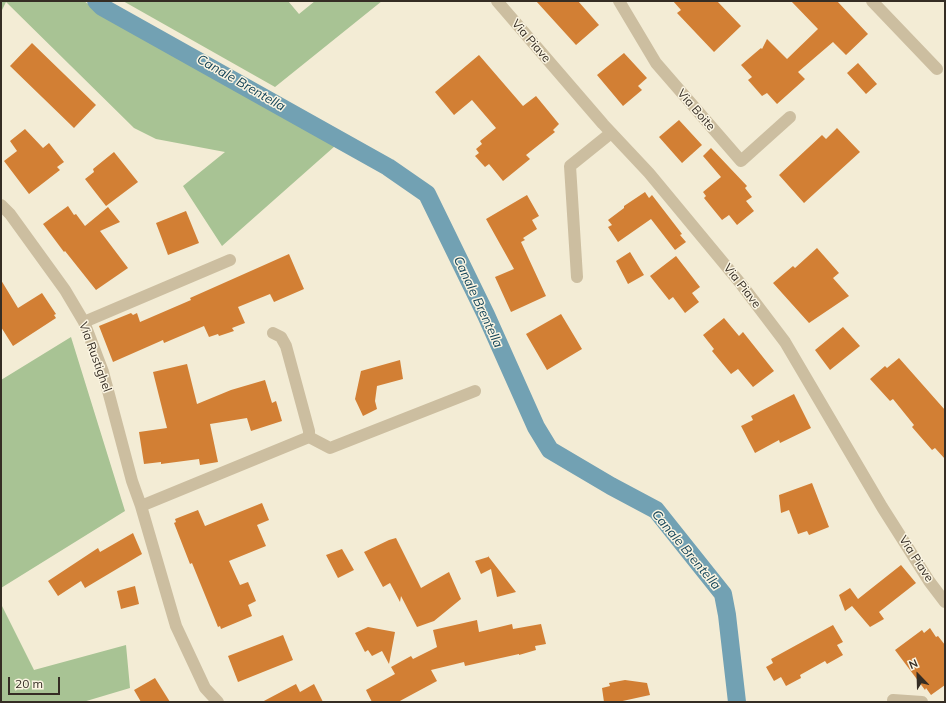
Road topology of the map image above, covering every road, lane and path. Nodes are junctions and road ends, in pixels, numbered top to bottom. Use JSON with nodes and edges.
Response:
{"nodes":[{"id":1,"x":497,"y":1,"type":"edge"},
{"id":2,"x":619,"y":1,"type":"edge"},
{"id":3,"x":872,"y":1,"type":"edge"},
{"id":4,"x":937,"y":69,"type":"dead end"},
{"id":5,"x":790,"y":117,"type":"dead end"},
{"id":6,"x":611,"y":133,"type":"junction"},
{"id":7,"x":1,"y":205,"type":"edge"},
{"id":8,"x":230,"y":260,"type":"dead end"},
{"id":9,"x":577,"y":277,"type":"dead end"},
{"id":10,"x":84,"y":322,"type":"junction"},
{"id":11,"x":273,"y":333,"type":"dead end"},
{"id":12,"x":475,"y":390,"type":"dead end"},
{"id":13,"x":308,"y":437,"type":"junction"},
{"id":14,"x":141,"y":506,"type":"junction"},
{"id":15,"x":945,"y":602,"type":"edge"},
{"id":16,"x":893,"y":700,"type":"dead end"},
{"id":17,"x":218,"y":702,"type":"edge"},
{"id":18,"x":922,"y":702,"type":"edge"}],
"edges":[{"from":1,"to":6,"type":"street","name":"Via Piave"},
{"from":2,"to":5,"type":"street","name":"Via Boite"},
{"from":3,"to":4,"type":"street"},
{"from":6,"to":9,"type":"street"},
{"from":6,"to":15,"type":"street","name":"Via Piave"},
{"from":7,"to":10,"type":"street","name":"Via Rustighel"},
{"from":8,"to":10,"type":"street"},
{"from":10,"to":14,"type":"street","name":"Via Rustighel"},
{"from":11,"to":13,"type":"street"},
{"from":12,"to":13,"type":"street"},
{"from":13,"to":14,"type":"street"},
{"from":14,"to":17,"type":"street","name":"Via Rustighel"},
{"from":16,"to":18,"type":"street"}]}
